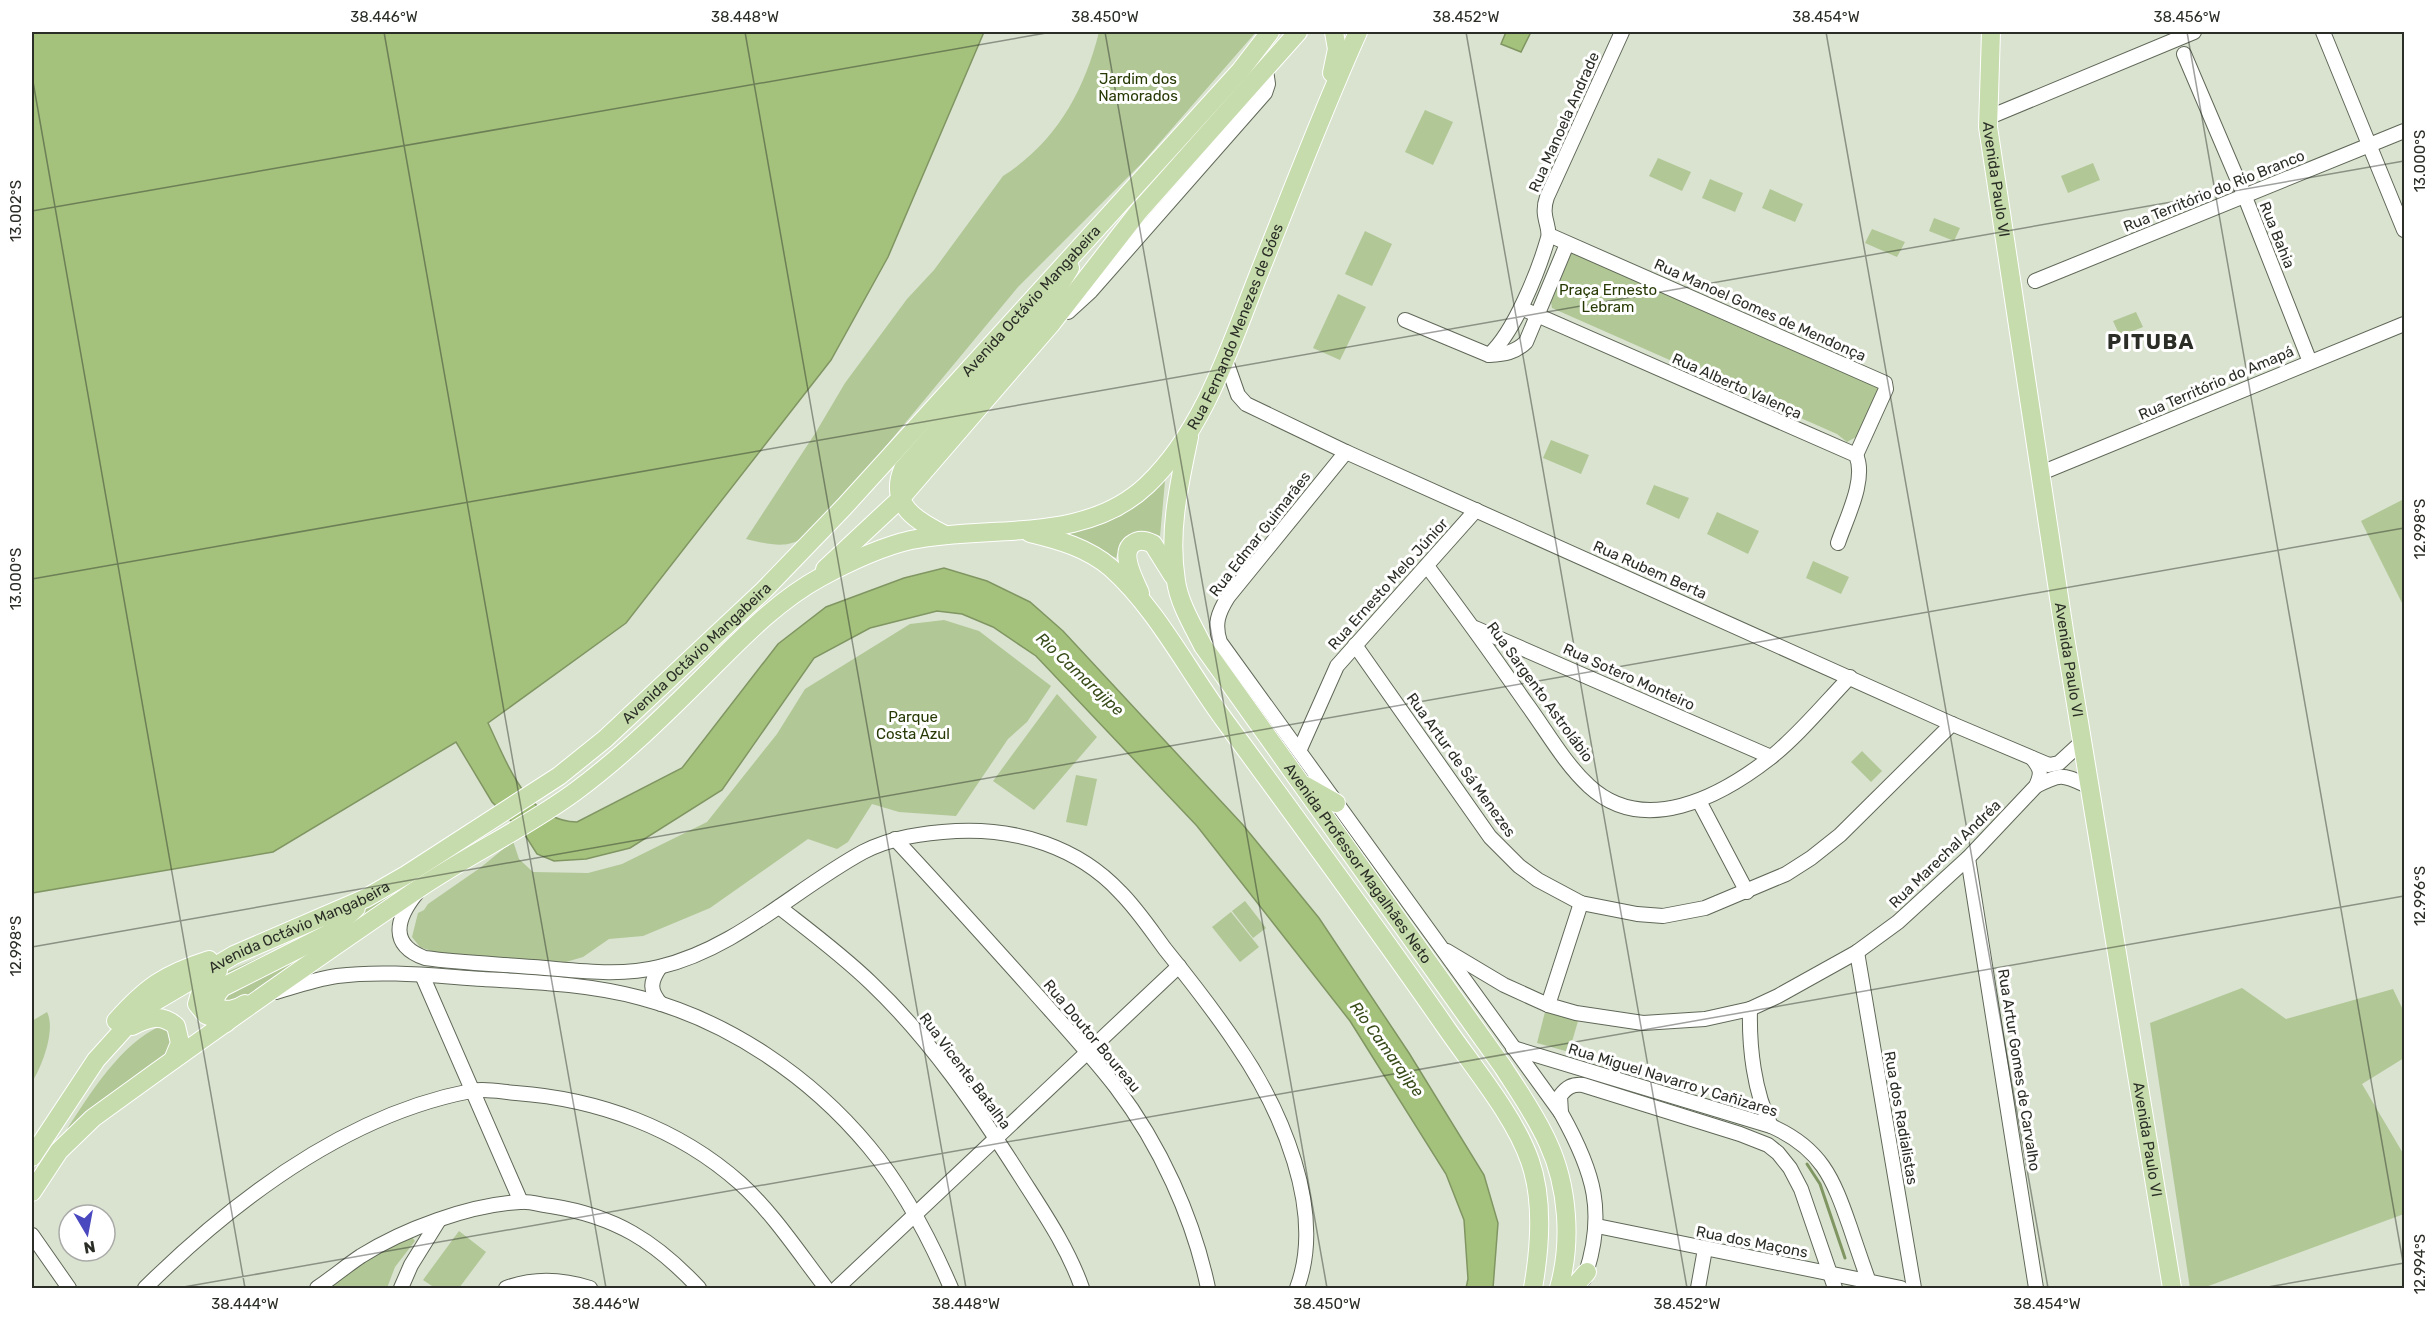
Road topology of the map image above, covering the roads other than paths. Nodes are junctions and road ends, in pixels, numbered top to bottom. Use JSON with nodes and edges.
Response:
{"nodes":[{"id":1,"x":1271,"y":32,"type":"edge"},
{"id":2,"x":1298,"y":32,"type":"edge"},
{"id":3,"x":1334,"y":32,"type":"edge"},
{"id":4,"x":1358,"y":32,"type":"edge"},
{"id":5,"x":1622,"y":32,"type":"edge"},
{"id":6,"x":1991,"y":32,"type":"edge"},
{"id":7,"x":2194,"y":32,"type":"edge"},
{"id":8,"x":2323,"y":32,"type":"edge"},
{"id":9,"x":2177,"y":34,"type":"edge"},
{"id":10,"x":2184,"y":54,"type":"dead end"},
{"id":11,"x":1327,"y":102,"type":"junction"},
{"id":12,"x":1987,"y":118,"type":"junction"},
{"id":13,"x":2404,"y":131,"type":"edge"},
{"id":14,"x":2370,"y":146,"type":"junction"},
{"id":15,"x":2245,"y":197,"type":"junction"},
{"id":16,"x":2404,"y":230,"type":"edge"},
{"id":17,"x":1549,"y":235,"type":"junction"},
{"id":18,"x":1085,"y":240,"type":"junction"},
{"id":19,"x":1567,"y":244,"type":"junction"},
{"id":20,"x":2035,"y":281,"type":"dead end"},
{"id":21,"x":1521,"y":308,"type":"junction"},
{"id":22,"x":1538,"y":315,"type":"junction"},
{"id":23,"x":1405,"y":320,"type":"dead end"},
{"id":24,"x":2404,"y":324,"type":"edge"},
{"id":25,"x":1490,"y":355,"type":"junction"},
{"id":26,"x":1225,"y":358,"type":"junction"},
{"id":27,"x":2310,"y":362,"type":"junction"},
{"id":28,"x":1190,"y":433,"type":"junction"},
{"id":29,"x":1346,"y":452,"type":"junction"},
{"id":30,"x":1856,"y":456,"type":"junction"},
{"id":31,"x":2041,"y":473,"type":"junction"},
{"id":32,"x":900,"y":498,"type":"junction"},
{"id":33,"x":1476,"y":510,"type":"junction"},
{"id":34,"x":1022,"y":531,"type":"junction"},
{"id":35,"x":945,"y":535,"type":"junction"},
{"id":36,"x":1838,"y":543,"type":"dead end"},
{"id":37,"x":1427,"y":567,"type":"junction"},
{"id":38,"x":1176,"y":583,"type":"junction"},
{"id":39,"x":806,"y":586,"type":"junction"},
{"id":40,"x":1145,"y":606,"type":"junction"},
{"id":41,"x":1473,"y":627,"type":"junction"},
{"id":42,"x":1220,"y":642,"type":"joint"},
{"id":43,"x":1355,"y":645,"type":"junction"},
{"id":44,"x":1850,"y":677,"type":"junction"},
{"id":45,"x":1952,"y":724,"type":"junction"},
{"id":46,"x":2083,"y":741,"type":"junction"},
{"id":47,"x":1300,"y":749,"type":"junction"},
{"id":48,"x":1771,"y":757,"type":"junction"},
{"id":49,"x":2032,"y":758,"type":"junction"},
{"id":50,"x":1300,"y":782,"type":"junction"},
{"id":51,"x":2036,"y":786,"type":"junction"},
{"id":52,"x":2090,"y":787,"type":"junction"},
{"id":53,"x":1698,"y":801,"type":"junction"},
{"id":54,"x":1336,"y":803,"type":"junction"},
{"id":55,"x":895,"y":839,"type":"junction"},
{"id":56,"x":1968,"y":858,"type":"junction"},
{"id":57,"x":422,"y":886,"type":"junction"},
{"id":58,"x":1747,"y":892,"type":"junction"},
{"id":59,"x":366,"y":898,"type":"junction"},
{"id":60,"x":1581,"y":903,"type":"junction"},
{"id":61,"x":779,"y":908,"type":"junction"},
{"id":62,"x":362,"y":928,"type":"junction"},
{"id":63,"x":1441,"y":947,"type":"junction"},
{"id":64,"x":1857,"y":952,"type":"junction"},
{"id":65,"x":240,"y":953,"type":"junction"},
{"id":66,"x":1179,"y":966,"type":"junction"},
{"id":67,"x":660,"y":967,"type":"junction"},
{"id":68,"x":423,"y":975,"type":"junction"},
{"id":69,"x":268,"y":994,"type":"junction"},
{"id":70,"x":661,"y":1004,"type":"junction"},
{"id":71,"x":1548,"y":1005,"type":"junction"},
{"id":72,"x":1750,"y":1009,"type":"junction"},
{"id":73,"x":226,"y":1023,"type":"junction"},
{"id":74,"x":117,"y":1037,"type":"junction"},
{"id":75,"x":1513,"y":1048,"type":"junction"},
{"id":76,"x":1088,"y":1052,"type":"junction"},
{"id":77,"x":96,"y":1060,"type":"junction"},
{"id":78,"x":173,"y":1060,"type":"junction"},
{"id":79,"x":473,"y":1090,"type":"junction"},
{"id":80,"x":1561,"y":1113,"type":"junction"},
{"id":81,"x":1771,"y":1126,"type":"junction"},
{"id":82,"x":996,"y":1138,"type":"junction"},
{"id":83,"x":32,"y":1157,"type":"edge"},
{"id":84,"x":32,"y":1192,"type":"edge"},
{"id":85,"x":521,"y":1202,"type":"junction"},
{"id":86,"x":915,"y":1214,"type":"junction"},
{"id":87,"x":439,"y":1220,"type":"junction"},
{"id":88,"x":1597,"y":1226,"type":"junction"},
{"id":89,"x":32,"y":1235,"type":"edge"},
{"id":90,"x":37,"y":1249,"type":"edge"},
{"id":91,"x":1705,"y":1249,"type":"junction"},
{"id":92,"x":1830,"y":1274,"type":"junction"},
{"id":93,"x":1584,"y":1280,"type":"edge"},
{"id":94,"x":1869,"y":1285,"type":"edge"},
{"id":95,"x":69,"y":1288,"type":"edge"},
{"id":96,"x":146,"y":1288,"type":"edge"},
{"id":97,"x":317,"y":1288,"type":"edge"},
{"id":98,"x":400,"y":1288,"type":"edge"},
{"id":99,"x":506,"y":1288,"type":"edge"},
{"id":100,"x":590,"y":1288,"type":"edge"},
{"id":101,"x":699,"y":1288,"type":"edge"},
{"id":102,"x":826,"y":1288,"type":"edge"},
{"id":103,"x":837,"y":1288,"type":"edge"},
{"id":104,"x":951,"y":1288,"type":"edge"},
{"id":105,"x":1082,"y":1288,"type":"edge"},
{"id":106,"x":1208,"y":1288,"type":"edge"},
{"id":107,"x":1297,"y":1288,"type":"edge"},
{"id":108,"x":1533,"y":1288,"type":"edge"},
{"id":109,"x":1559,"y":1288,"type":"edge"},
{"id":110,"x":1573,"y":1288,"type":"edge"},
{"id":111,"x":1698,"y":1288,"type":"edge"},
{"id":112,"x":1835,"y":1288,"type":"edge"},
{"id":113,"x":1901,"y":1288,"type":"edge"},
{"id":114,"x":1914,"y":1288,"type":"edge"},
{"id":115,"x":2036,"y":1288,"type":"edge"},
{"id":116,"x":2172,"y":1288,"type":"edge"}],
"edges":[{"from":1,"to":18,"type":"main road","name":"Avenida Octávio Mangabeira"},
{"from":2,"to":32,"type":"main road","name":"Avenida Octávio Mangabeira"},
{"from":3,"to":11,"type":"main road"},
{"from":4,"to":11,"type":"main road","name":"Rua Fernando Menezes de Góes"},
{"from":5,"to":17,"type":"street","name":"Rua Manoela Andrade"},
{"from":6,"to":12,"type":"main road","name":"Avenida Paulo VI"},
{"from":7,"to":9,"type":"street"},
{"from":8,"to":14,"type":"street"},
{"from":9,"to":12,"type":"street"},
{"from":10,"to":15,"type":"street","name":"Rua Bahia"},
{"from":11,"to":26,"type":"main road","name":"Rua Fernando Menezes de Góes"},
{"from":12,"to":31,"type":"main road","name":"Avenida Paulo VI"},
{"from":13,"to":14,"type":"street","name":"Rua Território do Rio Branco"},
{"from":14,"to":15,"type":"street","name":"Rua Território do Rio Branco"},
{"from":14,"to":16,"type":"street"},
{"from":15,"to":20,"type":"street","name":"Rua Território do Rio Branco"},
{"from":15,"to":27,"type":"street","name":"Rua Bahia"},
{"from":17,"to":19,"type":"street","name":"Rua Manoel Gomes de Mendonça"},
{"from":17,"to":21,"type":"street","name":"Rua Manoela Andrade"},
{"from":18,"to":32,"type":"main road"},
{"from":18,"to":59,"type":"main road","name":"Avenida Octávio Mangabeira"},
{"from":19,"to":22,"type":"street"},
{"from":19,"to":30,"type":"street","name":"Rua Manoel Gomes de Mendonça"},
{"from":21,"to":22,"type":"street","name":"Rua Alberto Valença"},
{"from":21,"to":25,"type":"street","name":"Rua Manoela Andrade"},
{"from":22,"to":25,"type":"street"},
{"from":22,"to":30,"type":"street","name":"Rua Alberto Valença"},
{"from":23,"to":25,"type":"street"},
{"from":24,"to":27,"type":"street","name":"Rua Território do Amapá"},
{"from":26,"to":28,"type":"main road","name":"Rua Fernando Menezes de Góes"},
{"from":26,"to":29,"type":"street","name":"Rua Rubem Berta"},
{"from":27,"to":31,"type":"street","name":"Rua Território do Amapá"},
{"from":28,"to":34,"type":"main road","name":"Rua Fernando Menezes de Góes"},
{"from":28,"to":38,"type":"main road","name":"Avenida Professor Magalhães Neto"},
{"from":29,"to":33,"type":"street","name":"Rua Rubem Berta"},
{"from":29,"to":42,"type":"street","name":"Rua Edmar Guimarães"},
{"from":30,"to":36,"type":"street"},
{"from":31,"to":46,"type":"main road","name":"Avenida Paulo VI"},
{"from":32,"to":35,"type":"main road"},
{"from":32,"to":39,"type":"main road","name":"Avenida Octávio Mangabeira"},
{"from":33,"to":37,"type":"street","name":"Rua Ernesto Melo Júnior"},
{"from":33,"to":44,"type":"street","name":"Rua Rubem Berta"},
{"from":34,"to":35,"type":"main road","name":"Avenida Octávio Mangabeira"},
{"from":34,"to":40,"type":"main road","name":"Avenida Professor Magalhães Neto"},
{"from":35,"to":39,"type":"main road","name":"Avenida Octávio Mangabeira"},
{"from":37,"to":41,"type":"street","name":"Rua Sargento Astrolábio"},
{"from":37,"to":43,"type":"street","name":"Rua Ernesto Melo Júnior"},
{"from":38,"to":40,"type":"main road"},
{"from":38,"to":50,"type":"main road","name":"Avenida Professor Magalhães Neto"},
{"from":39,"to":57,"type":"main road","name":"Avenida Octávio Mangabeira"},
{"from":40,"to":108,"type":"main road","name":"Avenida Professor Magalhães Neto"},
{"from":41,"to":48,"type":"street","name":"Rua Sotero Monteiro"},
{"from":41,"to":53,"type":"street","name":"Rua Sargento Astrolábio"},
{"from":42,"to":47,"type":"street","name":"Avenida Professor Magalhães Neto"},
{"from":43,"to":47,"type":"street","name":"Rua Ernesto Melo Júnior"},
{"from":43,"to":60,"type":"street","name":"Rua Artur de Sá Menezes"},
{"from":44,"to":45,"type":"street","name":"Rua Rubem Berta"},
{"from":44,"to":48,"type":"street","name":"Rua Sargento Astrolábio"},
{"from":45,"to":49,"type":"street","name":"Rua Rubem Berta"},
{"from":45,"to":58,"type":"street","name":"Rua Artur de Sá Menezes"},
{"from":46,"to":49,"type":"street","name":"Rua Rubem Berta"},
{"from":46,"to":52,"type":"main road","name":"Avenida Paulo VI"},
{"from":47,"to":54,"type":"street","name":"Avenida Professor Magalhães Neto"},
{"from":48,"to":53,"type":"street","name":"Rua Sargento Astrolábio"},
{"from":49,"to":51,"type":"street"},
{"from":50,"to":54,"type":"main road"},
{"from":50,"to":109,"type":"main road","name":"Avenida Professor Magalhães Neto"},
{"from":51,"to":52,"type":"street","name":"Rua Marechal Andréa"},
{"from":51,"to":56,"type":"street","name":"Rua Marechal Andréa"},
{"from":52,"to":116,"type":"main road","name":"Avenida Paulo VI"},
{"from":53,"to":58,"type":"street"},
{"from":54,"to":63,"type":"street","name":"Avenida Professor Magalhães Neto"},
{"from":55,"to":61,"type":"street"},
{"from":55,"to":66,"type":"street"},
{"from":55,"to":76,"type":"street","name":"Rua Doutor Boureau"},
{"from":56,"to":64,"type":"street","name":"Rua Marechal Andréa"},
{"from":56,"to":115,"type":"street","name":"Rua Artur Gomes de Carvalho"},
{"from":57,"to":62,"type":"main road","name":"Avenida Octávio Mangabeira"},
{"from":57,"to":67,"type":"street"},
{"from":58,"to":60,"type":"street","name":"Rua Artur de Sá Menezes"},
{"from":59,"to":62,"type":"main road"},
{"from":59,"to":65,"type":"main road","name":"Avenida Octávio Mangabeira"},
{"from":60,"to":71,"type":"street"},
{"from":61,"to":67,"type":"street"},
{"from":61,"to":82,"type":"street","name":"Rua Vicente Batalha"},
{"from":62,"to":69,"type":"main road","name":"Avenida Octávio Mangabeira"},
{"from":63,"to":71,"type":"street","name":"Rua Marechal Andréa"},
{"from":63,"to":75,"type":"street","name":"Avenida Professor Magalhães Neto"},
{"from":64,"to":72,"type":"street","name":"Rua Marechal Andréa"},
{"from":64,"to":114,"type":"street","name":"Rua dos Radialistas"},
{"from":65,"to":73,"type":"main road"},
{"from":65,"to":74,"type":"main road","name":"Avenida Octávio Mangabeira"},
{"from":65,"to":77,"type":"main road"},
{"from":66,"to":76,"type":"street"},
{"from":66,"to":107,"type":"street"},
{"from":67,"to":70,"type":"street"},
{"from":68,"to":69,"type":"street"},
{"from":68,"to":70,"type":"street"},
{"from":68,"to":79,"type":"street"},
{"from":69,"to":73,"type":"main road","name":"Avenida Octávio Mangabeira"},
{"from":70,"to":86,"type":"street"},
{"from":71,"to":72,"type":"street","name":"Rua Marechal Andréa"},
{"from":72,"to":81,"type":"street"},
{"from":73,"to":78,"type":"main road","name":"Avenida Octávio Mangabeira"},
{"from":74,"to":77,"type":"main road","name":"Avenida Octávio Mangabeira"},
{"from":74,"to":78,"type":"main road"},
{"from":75,"to":80,"type":"street","name":"Avenida Professor Magalhães Neto"},
{"from":75,"to":81,"type":"street","name":"Rua Miguel Navarro y Cañizares"},
{"from":76,"to":82,"type":"street"},
{"from":76,"to":106,"type":"street","name":"Rua Doutor Boureau"},
{"from":77,"to":83,"type":"main road","name":"Avenida Octávio Mangabeira"},
{"from":78,"to":84,"type":"main road","name":"Avenida Octávio Mangabeira"},
{"from":79,"to":85,"type":"street"},
{"from":79,"to":96,"type":"street"},
{"from":79,"to":102,"type":"street"},
{"from":80,"to":88,"type":"street","name":"Avenida Professor Magalhães Neto"},
{"from":80,"to":92,"type":"street","name":"Rua Miguel Navarro y Cañizares"},
{"from":81,"to":94,"type":"street","name":"Rua Miguel Navarro y Cañizares"},
{"from":82,"to":86,"type":"street"},
{"from":82,"to":105,"type":"street","name":"Rua Vicente Batalha"},
{"from":85,"to":87,"type":"street"},
{"from":85,"to":101,"type":"street"},
{"from":86,"to":103,"type":"street"},
{"from":86,"to":104,"type":"street"},
{"from":87,"to":97,"type":"street"},
{"from":87,"to":98,"type":"street"},
{"from":88,"to":91,"type":"street","name":"Rua dos Maçons"},
{"from":88,"to":93,"type":"street","name":"Avenida Professor Magalhães Neto"},
{"from":89,"to":90,"type":"street"},
{"from":90,"to":95,"type":"street"},
{"from":91,"to":92,"type":"street","name":"Rua dos Maçons"},
{"from":91,"to":111,"type":"street"},
{"from":92,"to":94,"type":"street","name":"Rua dos Maçons"},
{"from":92,"to":112,"type":"street","name":"Rua Miguel Navarro y Cañizares"},
{"from":93,"to":110,"type":"main road"},
{"from":94,"to":113,"type":"street","name":"Rua dos Maçons"},
{"from":99,"to":100,"type":"street"}]}
